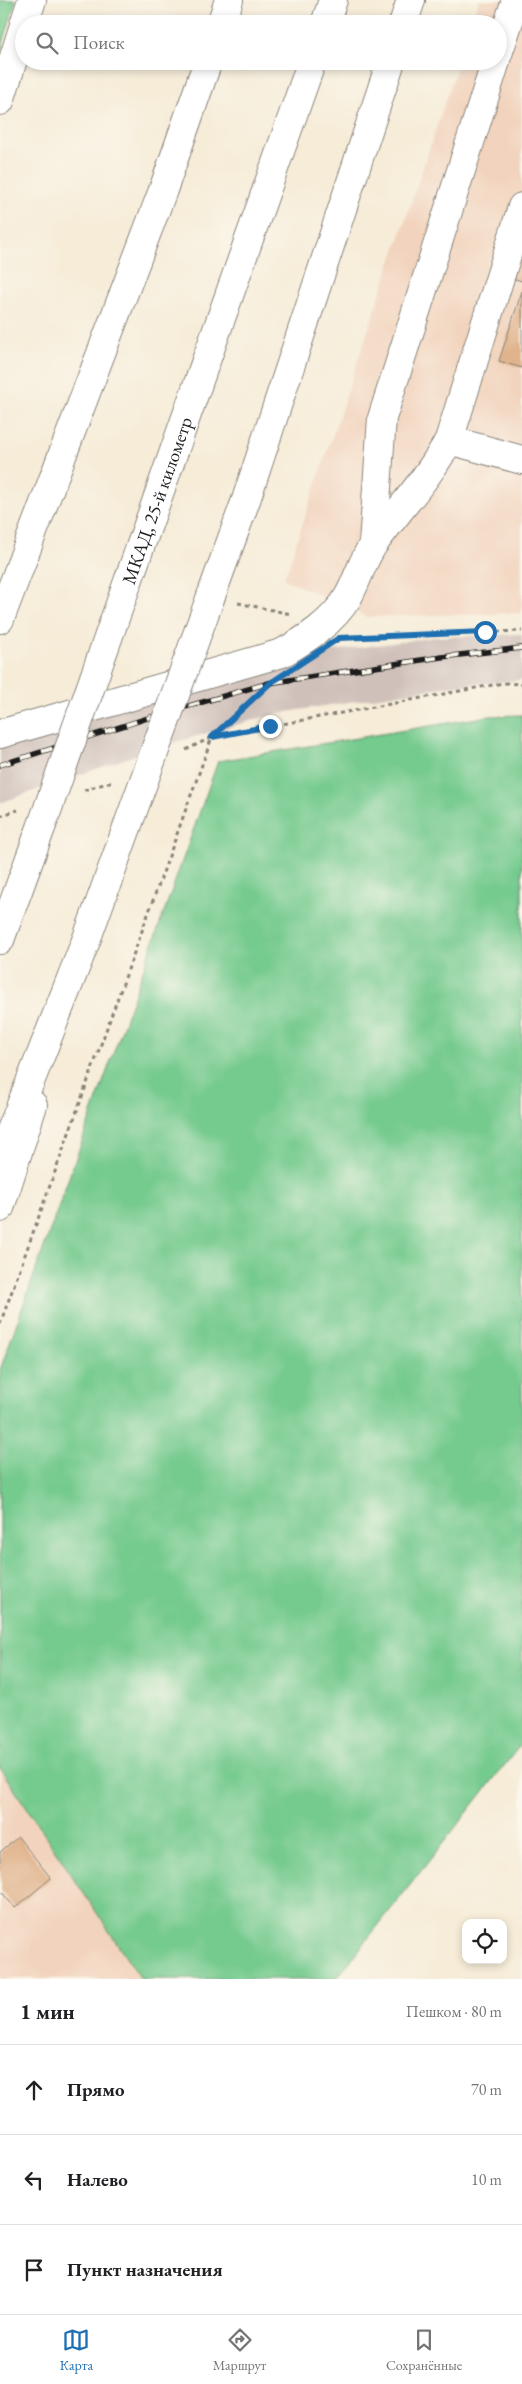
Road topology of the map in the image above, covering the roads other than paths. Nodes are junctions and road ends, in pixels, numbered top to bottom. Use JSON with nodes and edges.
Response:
{"nodes":[{"id":1,"x":32,"y":0,"type":"edge"},
{"id":2,"x":229,"y":0,"type":"edge"},
{"id":3,"x":333,"y":0,"type":"edge"},
{"id":4,"x":411,"y":0,"type":"edge"},
{"id":5,"x":516,"y":0,"type":"edge"},
{"id":6,"x":27,"y":15,"type":"edge"},
{"id":7,"x":223,"y":15,"type":"edge"},
{"id":8,"x":328,"y":15,"type":"edge"},
{"id":9,"x":406,"y":15,"type":"edge"},
{"id":10,"x":507,"y":27,"type":"edge"},
{"id":11,"x":15,"y":53,"type":"edge"},
{"id":12,"x":205,"y":70,"type":"edge"},
{"id":13,"x":309,"y":70,"type":"edge"},
{"id":14,"x":388,"y":70,"type":"edge"},
{"id":15,"x":493,"y":70,"type":"edge"},
{"id":16,"x":0,"y":102,"type":"edge"},
{"id":17,"x":522,"y":207,"type":"edge"},
{"id":18,"x":449,"y":440,"type":"junction"},
{"id":19,"x":522,"y":460,"type":"edge"},
{"id":20,"x":373,"y":544,"type":"junction"},
{"id":21,"x":0,"y":619,"type":"edge"},
{"id":22,"x":0,"y":734,"type":"edge"},
{"id":23,"x":87,"y":938,"type":"junction"},
{"id":24,"x":0,"y":940,"type":"edge"},
{"id":25,"x":0,"y":1158,"type":"edge"},
{"id":26,"x":0,"y":1208,"type":"edge"}],
"edges":[{"from":1,"to":6,"type":"main road"},
{"from":2,"to":7,"type":"main road"},
{"from":3,"to":8,"type":"main road"},
{"from":4,"to":9,"type":"main road"},
{"from":5,"to":10,"type":"main road"},
{"from":11,"to":16,"type":"main road"},
{"from":12,"to":21,"type":"main road"},
{"from":13,"to":24,"type":"main road","name":"МКАД, 25-й километр","bridge":true},
{"from":14,"to":23,"type":"main road","bridge":true},
{"from":15,"to":20,"type":"main road"},
{"from":17,"to":18,"type":"main road"},
{"from":18,"to":19,"type":"main road"},
{"from":18,"to":20,"type":"main road"},
{"from":20,"to":22,"type":"main road"},
{"from":23,"to":25,"type":"main road"},
{"from":23,"to":26,"type":"main road"}]}
